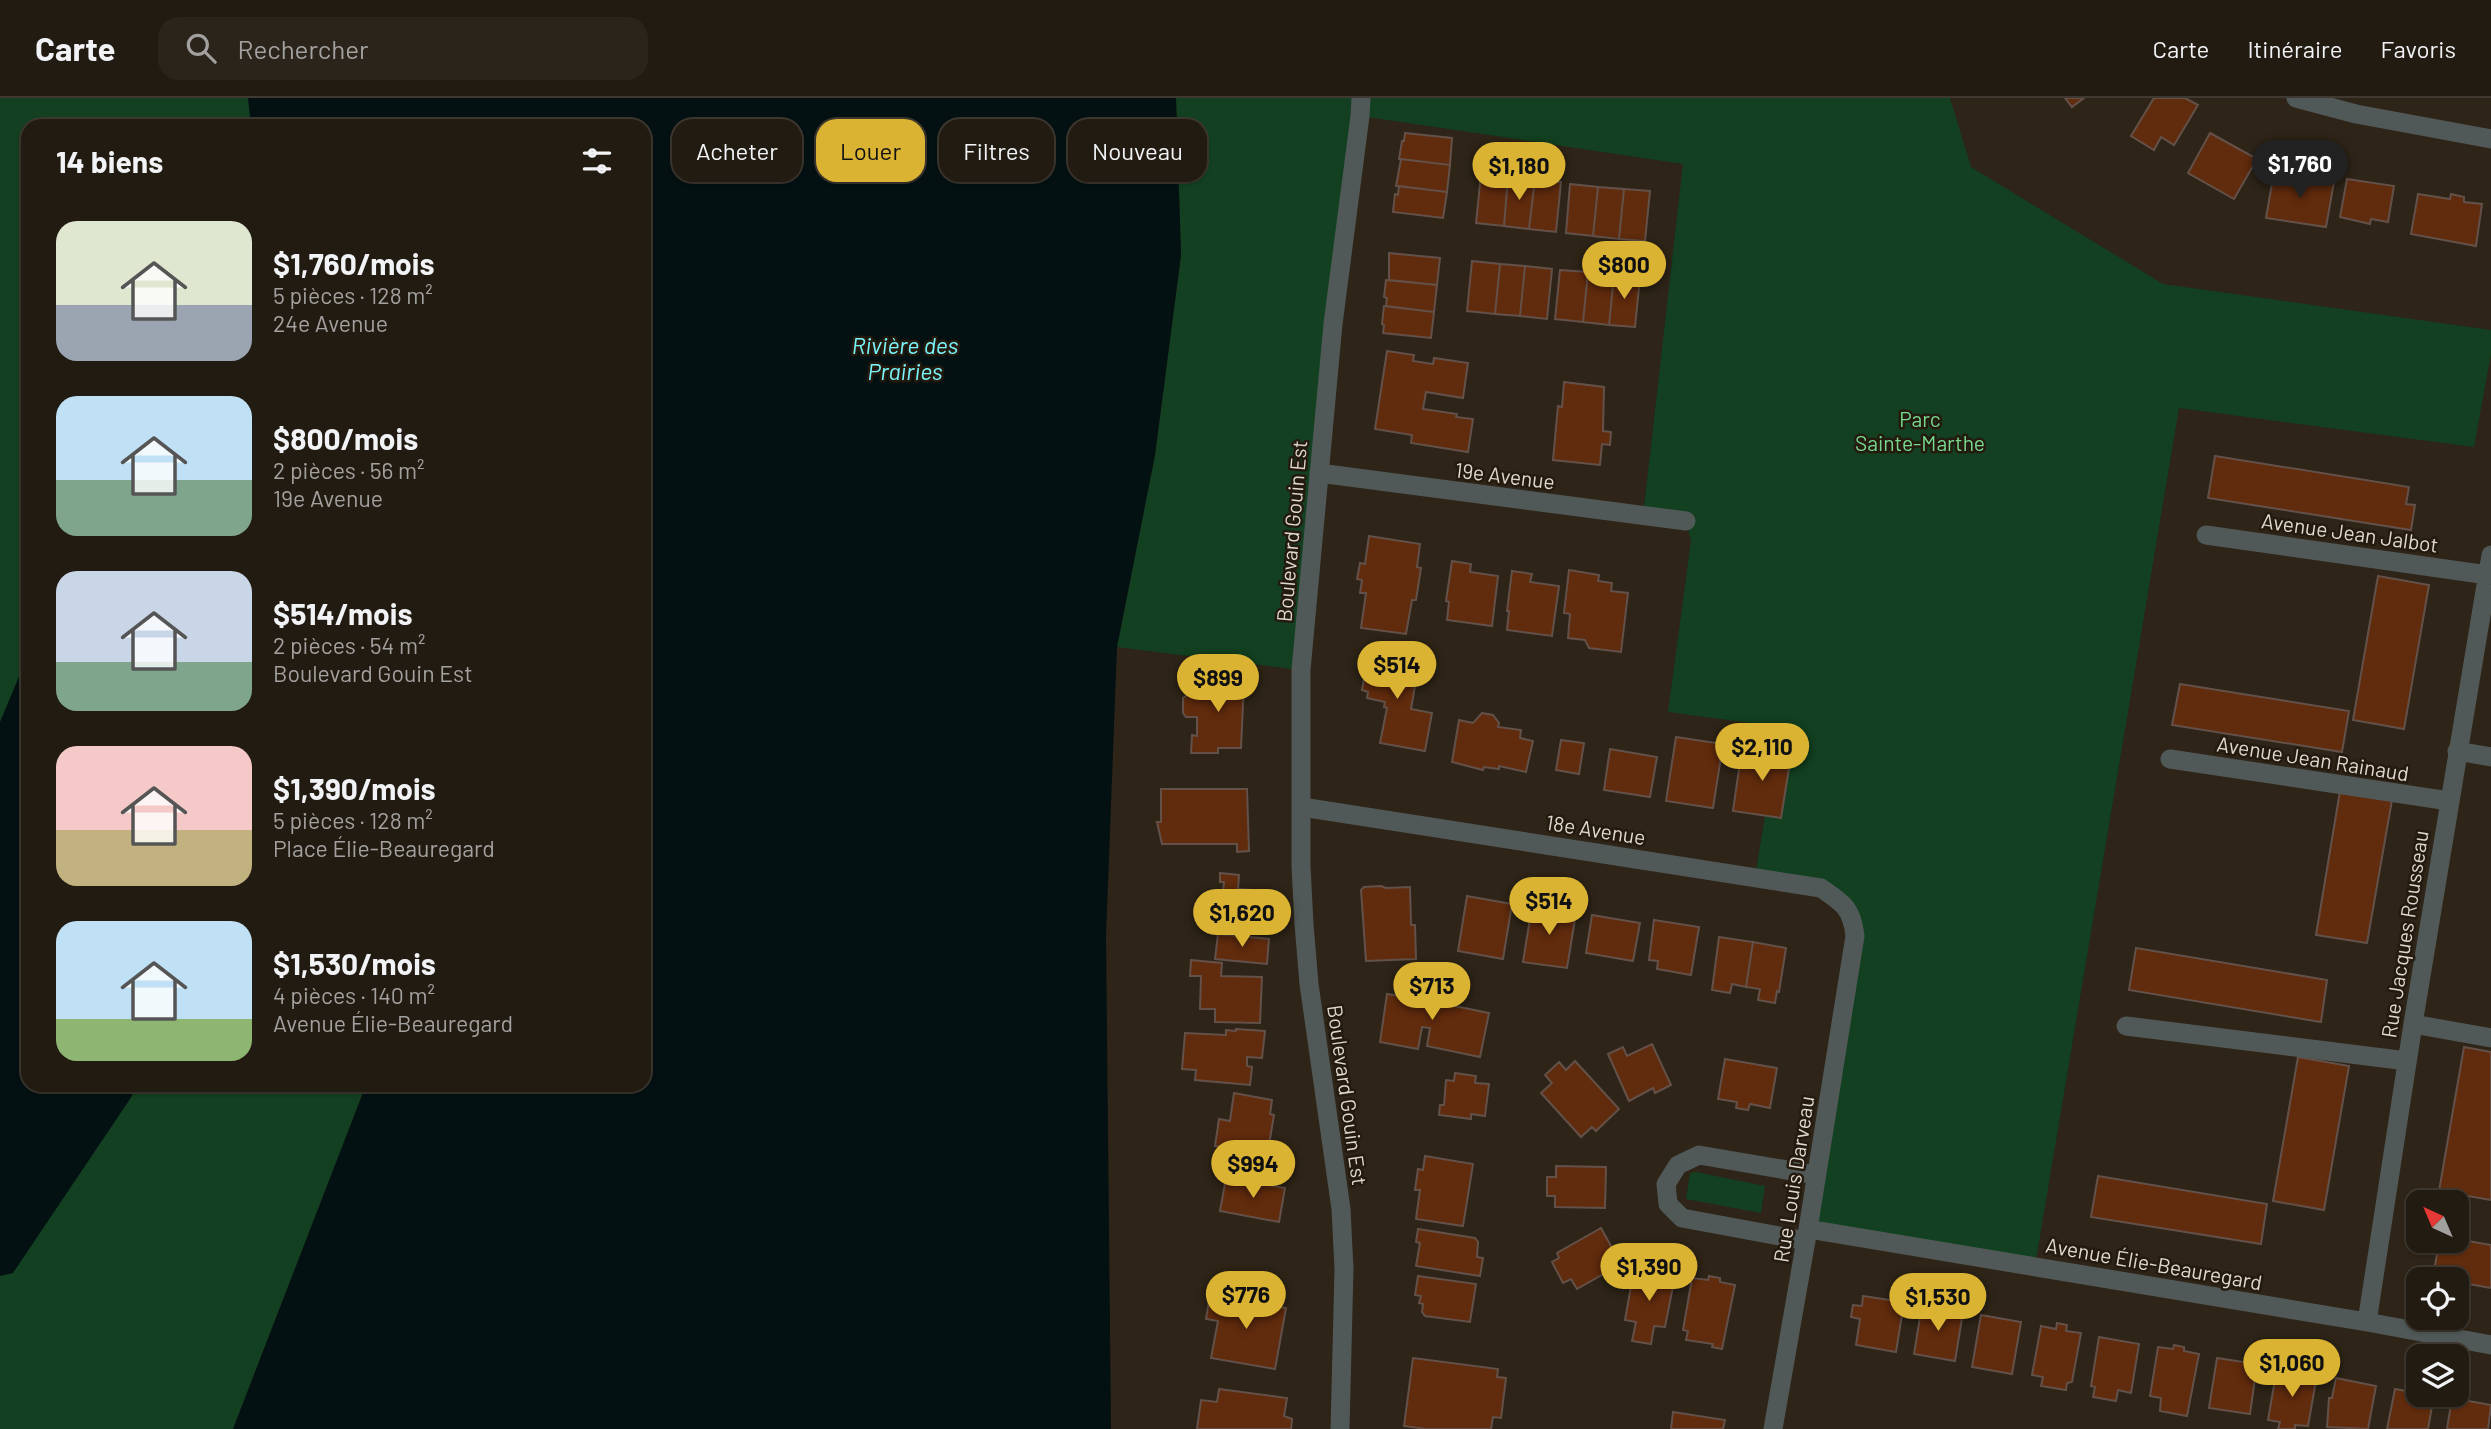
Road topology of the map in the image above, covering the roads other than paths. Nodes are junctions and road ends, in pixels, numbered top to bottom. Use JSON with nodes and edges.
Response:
{"nodes":[{"id":1,"x":1361,"y":98,"type":"edge"},
{"id":2,"x":2296,"y":98,"type":"edge"},
{"id":3,"x":2491,"y":139,"type":"edge"},
{"id":4,"x":1320,"y":474,"type":"junction"},
{"id":5,"x":1686,"y":521,"type":"dead end"},
{"id":6,"x":2206,"y":535,"type":"dead end"},
{"id":7,"x":2491,"y":555,"type":"edge"},
{"id":8,"x":2488,"y":575,"type":"junction"},
{"id":9,"x":2457,"y":751,"type":"junction"},
{"id":10,"x":2491,"y":757,"type":"edge"},
{"id":11,"x":2170,"y":759,"type":"dead end"},
{"id":12,"x":2449,"y":801,"type":"junction"},
{"id":13,"x":1302,"y":807,"type":"junction"},
{"id":14,"x":1856,"y":936,"type":"joint"},
{"id":15,"x":2413,"y":1024,"type":"junction"},
{"id":16,"x":2126,"y":1026,"type":"dead end"},
{"id":17,"x":2491,"y":1038,"type":"edge"},
{"id":18,"x":2407,"y":1061,"type":"junction"},
{"id":19,"x":1816,"y":1175,"type":"junction"},
{"id":20,"x":1807,"y":1235,"type":"junction"},
{"id":21,"x":2367,"y":1322,"type":"junction"},
{"id":22,"x":2491,"y":1345,"type":"edge"},
{"id":23,"x":1340,"y":1429,"type":"edge"},
{"id":24,"x":1773,"y":1429,"type":"edge"}],
"edges":[{"from":1,"to":4,"type":"street","name":"Boulevard Gouin Est"},
{"from":2,"to":3,"type":"street"},
{"from":4,"to":5,"type":"street","name":"19e Avenue"},
{"from":4,"to":13,"type":"street","name":"Boulevard Gouin Est"},
{"from":6,"to":8,"type":"street","name":"Avenue Jean Jalbot"},
{"from":7,"to":8,"type":"street","name":"Rue Jacques Rousseau"},
{"from":8,"to":9,"type":"street","name":"Rue Jacques Rousseau"},
{"from":9,"to":10,"type":"street"},
{"from":9,"to":12,"type":"street","name":"Rue Jacques Rousseau"},
{"from":11,"to":12,"type":"street","name":"Avenue Jean Rainaud"},
{"from":12,"to":15,"type":"street","name":"Rue Jacques Rousseau"},
{"from":13,"to":14,"type":"street","name":"18e Avenue"},
{"from":13,"to":23,"type":"street","name":"Boulevard Gouin Est"},
{"from":14,"to":19,"type":"street","name":"Rue Louis Darveau"},
{"from":15,"to":17,"type":"street"},
{"from":15,"to":18,"type":"street","name":"Rue Jacques Rousseau"},
{"from":16,"to":18,"type":"street"},
{"from":18,"to":21,"type":"street","name":"Rue Jacques Rousseau"},
{"from":19,"to":20,"type":"street","name":"Rue Louis Darveau"},
{"from":19,"to":20,"type":"street","name":"Avenue Élie-Beauregard"},
{"from":20,"to":21,"type":"street","name":"Avenue Élie-Beauregard"},
{"from":20,"to":24,"type":"street","name":"Rue Louis Darveau"},
{"from":21,"to":22,"type":"street","name":"Avenue Élie-Beauregard"}]}
